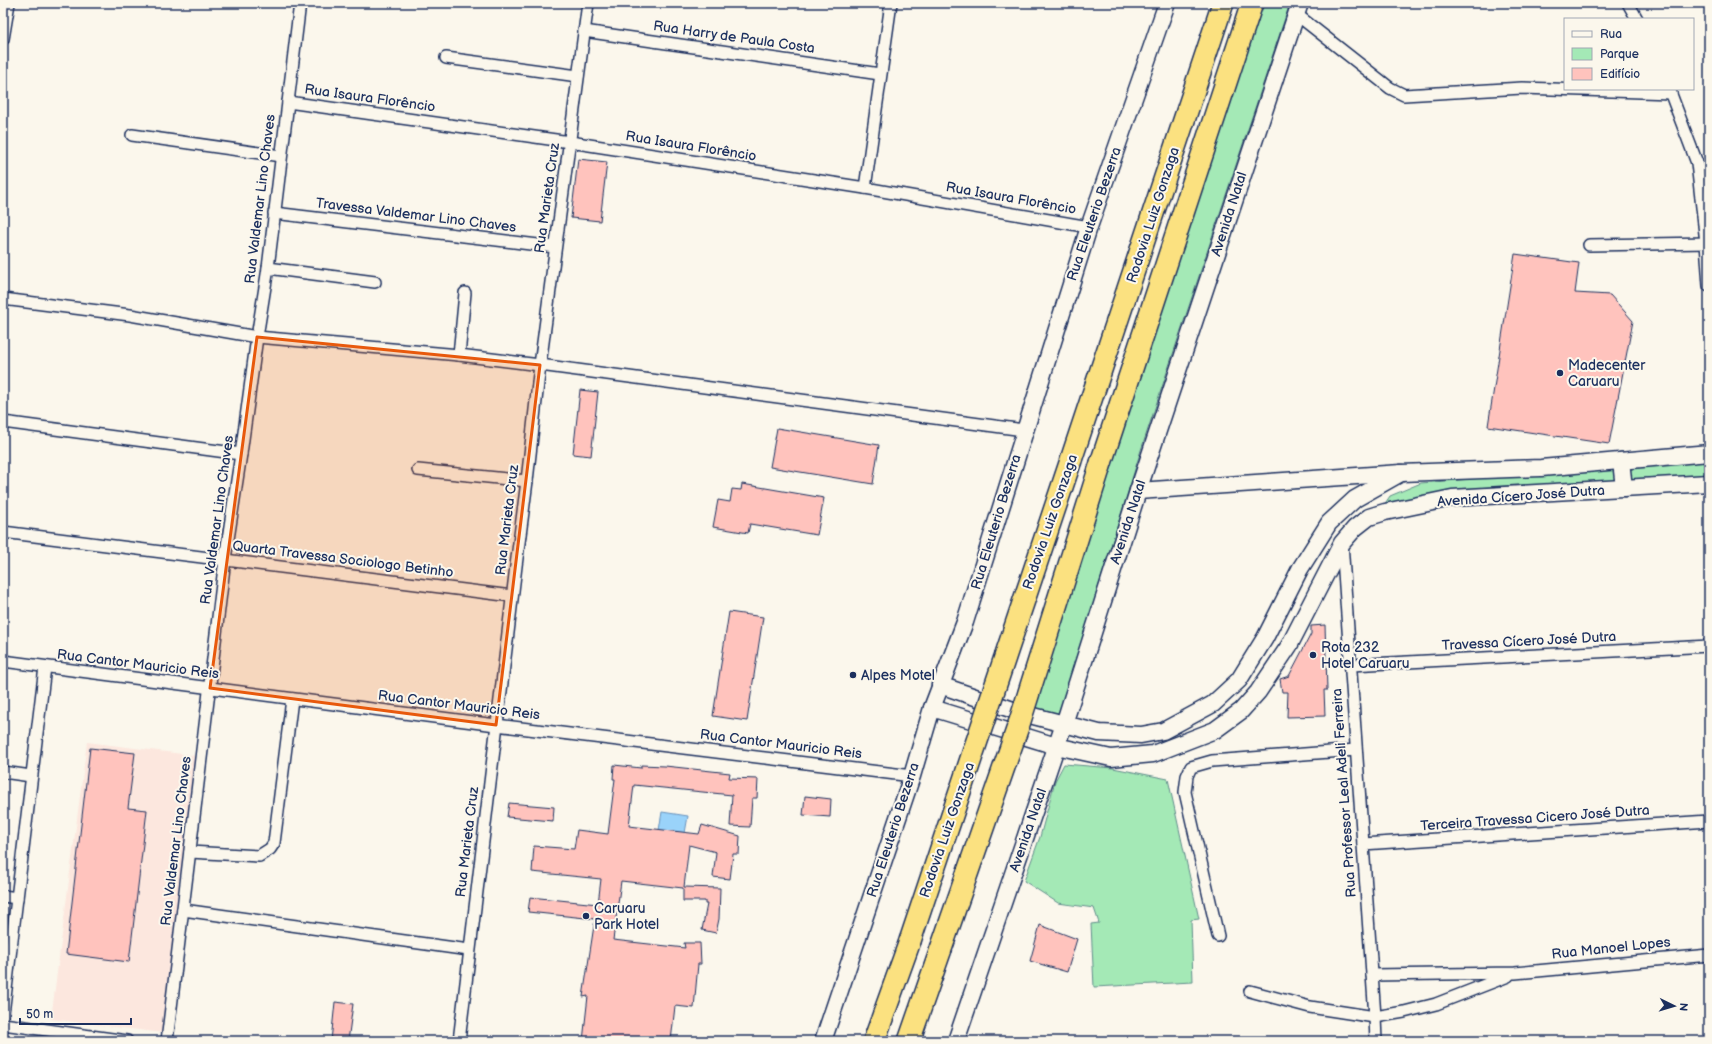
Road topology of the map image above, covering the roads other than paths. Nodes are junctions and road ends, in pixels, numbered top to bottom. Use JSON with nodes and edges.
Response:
{"nodes":[{"id":1,"x":9,"y":3,"type":"edge"},
{"id":2,"x":300,"y":3,"type":"edge"},
{"id":3,"x":588,"y":3,"type":"edge"},
{"id":4,"x":891,"y":3,"type":"edge"},
{"id":5,"x":1166,"y":3,"type":"edge"},
{"id":6,"x":1223,"y":3,"type":"edge"},
{"id":7,"x":1252,"y":3,"type":"edge"},
{"id":8,"x":1628,"y":3,"type":"edge"},
{"id":9,"x":1298,"y":8,"type":"edge"},
{"id":10,"x":1636,"y":18,"type":"edge"},
{"id":11,"x":584,"y":31,"type":"junction"},
{"id":12,"x":3,"y":39,"type":"edge"},
{"id":13,"x":446,"y":58,"type":"dead end"},
{"id":14,"x":880,"y":74,"type":"junction"},
{"id":15,"x":578,"y":76,"type":"junction"},
{"id":16,"x":1564,"y":89,"type":"edge"},
{"id":17,"x":1621,"y":90,"type":"edge"},
{"id":18,"x":1670,"y":91,"type":"edge"},
{"id":19,"x":288,"y":102,"type":"junction"},
{"id":20,"x":132,"y":135,"type":"dead end"},
{"id":21,"x":570,"y":142,"type":"junction"},
{"id":22,"x":281,"y":156,"type":"junction"},
{"id":23,"x":866,"y":188,"type":"junction"},
{"id":24,"x":274,"y":213,"type":"junction"},
{"id":25,"x":1089,"y":227,"type":"junction"},
{"id":26,"x":1708,"y":243,"type":"edge"},
{"id":27,"x":1589,"y":245,"type":"dead end"},
{"id":28,"x":555,"y":247,"type":"junction"},
{"id":29,"x":268,"y":268,"type":"junction"},
{"id":30,"x":375,"y":282,"type":"dead end"},
{"id":31,"x":1709,"y":286,"type":"edge"},
{"id":32,"x":465,"y":293,"type":"dead end"},
{"id":33,"x":3,"y":299,"type":"edge"},
{"id":34,"x":257,"y":337,"type":"junction"},
{"id":35,"x":460,"y":355,"type":"junction"},
{"id":36,"x":540,"y":365,"type":"junction"},
{"id":37,"x":3,"y":422,"type":"edge"},
{"id":38,"x":1024,"y":430,"type":"junction"},
{"id":39,"x":1709,"y":453,"type":"edge"},
{"id":40,"x":242,"y":454,"type":"junction"},
{"id":41,"x":1622,"y":461,"type":"junction"},
{"id":42,"x":418,"y":470,"type":"dead end"},
{"id":43,"x":1401,"y":473,"type":"junction"},
{"id":44,"x":527,"y":481,"type":"junction"},
{"id":45,"x":1709,"y":484,"type":"edge"},
{"id":46,"x":1624,"y":488,"type":"junction"},
{"id":47,"x":1138,"y":491,"type":"junction"},
{"id":48,"x":3,"y":532,"type":"edge"},
{"id":49,"x":1342,"y":543,"type":"junction"},
{"id":50,"x":225,"y":559,"type":"junction"},
{"id":51,"x":512,"y":596,"type":"junction"},
{"id":52,"x":1709,"y":646,"type":"edge"},
{"id":53,"x":3,"y":661,"type":"edge"},
{"id":54,"x":1350,"y":665,"type":"junction"},
{"id":55,"x":45,"y":667,"type":"junction"},
{"id":56,"x":940,"y":685,"type":"junction"},
{"id":57,"x":210,"y":688,"type":"junction"},
{"id":58,"x":292,"y":699,"type":"junction"},
{"id":59,"x":932,"y":708,"type":"junction"},
{"id":60,"x":1064,"y":724,"type":"junction"},
{"id":61,"x":496,"y":725,"type":"junction"},
{"id":62,"x":1056,"y":746,"type":"junction"},
{"id":63,"x":1356,"y":750,"type":"junction"},
{"id":64,"x":3,"y":772,"type":"edge"},
{"id":65,"x":31,"y":776,"type":"junction"},
{"id":66,"x":912,"y":776,"type":"junction"},
{"id":67,"x":1709,"y":821,"type":"edge"},
{"id":68,"x":1363,"y":844,"type":"junction"},
{"id":69,"x":190,"y":852,"type":"junction"},
{"id":70,"x":3,"y":896,"type":"edge"},
{"id":71,"x":17,"y":898,"type":"junction"},
{"id":72,"x":183,"y":910,"type":"junction"},
{"id":73,"x":1218,"y":936,"type":"dead end"},
{"id":74,"x":469,"y":950,"type":"junction"},
{"id":75,"x":1709,"y":955,"type":"edge"},
{"id":76,"x":1516,"y":973,"type":"junction"},
{"id":77,"x":1372,"y":975,"type":"junction"},
{"id":78,"x":1250,"y":991,"type":"dead end"},
{"id":79,"x":3,"y":1014,"type":"edge"},
{"id":80,"x":1375,"y":1017,"type":"junction"},
{"id":81,"x":3,"y":1024,"type":"edge"},
{"id":82,"x":127,"y":1041,"type":"edge"},
{"id":83,"x":167,"y":1041,"type":"edge"},
{"id":84,"x":459,"y":1041,"type":"edge"},
{"id":85,"x":823,"y":1041,"type":"edge"},
{"id":86,"x":874,"y":1041,"type":"edge"},
{"id":87,"x":909,"y":1041,"type":"edge"},
{"id":88,"x":956,"y":1041,"type":"edge"},
{"id":89,"x":1376,"y":1041,"type":"edge"}],
"edges":[{"from":1,"to":12,"type":"street"},
{"from":2,"to":19,"type":"street","name":"Rua Valdemar Lino Chaves"},
{"from":3,"to":11,"type":"street","name":"Rua Marieta Cruz"},
{"from":4,"to":14,"type":"street"},
{"from":5,"to":25,"type":"street","name":"Rua Eleuterio Bezerra"},
{"from":6,"to":86,"type":"highway","name":"Rodovia Luiz Gonzaga","bridge":true},
{"from":7,"to":87,"type":"highway","name":"Rodovia Luiz Gonzaga","bridge":true},
{"from":8,"to":10,"type":"street"},
{"from":9,"to":16,"type":"street"},
{"from":9,"to":47,"type":"street","name":"Avenida Natal"},
{"from":11,"to":14,"type":"street","name":"Rua Harry de Paula Costa"},
{"from":11,"to":15,"type":"street","name":"Rua Marieta Cruz"},
{"from":13,"to":15,"type":"street"},
{"from":14,"to":23,"type":"street"},
{"from":15,"to":21,"type":"street","name":"Rua Marieta Cruz"},
{"from":17,"to":18,"type":"street"},
{"from":18,"to":26,"type":"street"},
{"from":19,"to":21,"type":"street","name":"Rua Isaura Florêncio"},
{"from":19,"to":22,"type":"street","name":"Rua Valdemar Lino Chaves"},
{"from":20,"to":22,"type":"street"},
{"from":21,"to":23,"type":"street","name":"Rua Isaura Florêncio"},
{"from":21,"to":28,"type":"street","name":"Rua Marieta Cruz"},
{"from":22,"to":24,"type":"street","name":"Rua Valdemar Lino Chaves"},
{"from":23,"to":25,"type":"street","name":"Rua Isaura Florêncio"},
{"from":24,"to":28,"type":"street","name":"Travessa Valdemar Lino Chaves"},
{"from":24,"to":29,"type":"street","name":"Rua Valdemar Lino Chaves"},
{"from":25,"to":38,"type":"street","name":"Rua Eleuterio Bezerra"},
{"from":26,"to":27,"type":"street"},
{"from":26,"to":31,"type":"street"},
{"from":28,"to":36,"type":"street","name":"Rua Marieta Cruz"},
{"from":29,"to":30,"type":"street"},
{"from":29,"to":34,"type":"street","name":"Rua Valdemar Lino Chaves"},
{"from":32,"to":35,"type":"street"},
{"from":33,"to":34,"type":"street"},
{"from":34,"to":35,"type":"street"},
{"from":34,"to":40,"type":"street","name":"Rua Valdemar Lino Chaves"},
{"from":35,"to":36,"type":"street"},
{"from":36,"to":38,"type":"street"},
{"from":36,"to":44,"type":"street","name":"Rua Marieta Cruz"},
{"from":37,"to":40,"type":"street"},
{"from":38,"to":56,"type":"street","name":"Rua Eleuterio Bezerra"},
{"from":39,"to":41,"type":"street","name":"Avenida Cícero José Dutra"},
{"from":40,"to":50,"type":"street","name":"Rua Valdemar Lino Chaves"},
{"from":41,"to":43,"type":"street","name":"Avenida Cícero José Dutra"},
{"from":41,"to":46,"type":"street"},
{"from":42,"to":44,"type":"street"},
{"from":43,"to":47,"type":"street"},
{"from":43,"to":60,"type":"street","name":"Avenida Cícero José Dutra"},
{"from":44,"to":51,"type":"street","name":"Rua Marieta Cruz"},
{"from":45,"to":46,"type":"street","name":"Avenida Cícero José Dutra"},
{"from":46,"to":49,"type":"street","name":"Avenida Cícero José Dutra"},
{"from":47,"to":60,"type":"street","name":"Avenida Natal"},
{"from":48,"to":50,"type":"street","name":"Quarta Travessa Sociologo Betinho"},
{"from":49,"to":54,"type":"street","name":"Rua Professor Leal Adeli Ferreira"},
{"from":49,"to":62,"type":"street","name":"Avenida Cícero José Dutra"},
{"from":50,"to":51,"type":"street","name":"Quarta Travessa Sociologo Betinho"},
{"from":50,"to":57,"type":"street","name":"Rua Valdemar Lino Chaves"},
{"from":51,"to":61,"type":"street","name":"Rua Marieta Cruz"},
{"from":52,"to":54,"type":"street","name":"Travessa Cícero José Dutra"},
{"from":53,"to":55,"type":"street","name":"Rua Cantor Mauricio Reis"},
{"from":54,"to":63,"type":"street","name":"Rua Professor Leal Adeli Ferreira"},
{"from":55,"to":57,"type":"street","name":"Rua Cantor Mauricio Reis"},
{"from":55,"to":65,"type":"street"},
{"from":56,"to":59,"type":"street","name":"Rua Eleuterio Bezerra"},
{"from":56,"to":60,"type":"street","name":"Avenida Cícero José Dutra"},
{"from":57,"to":58,"type":"street","name":"Rua Cantor Mauricio Reis"},
{"from":57,"to":69,"type":"street","name":"Rua Valdemar Lino Chaves"},
{"from":58,"to":61,"type":"street","name":"Rua Cantor Mauricio Reis"},
{"from":58,"to":69,"type":"street"},
{"from":59,"to":62,"type":"street","name":"Avenida Cícero José Dutra"},
{"from":59,"to":66,"type":"street","name":"Rua Eleuterio Bezerra"},
{"from":60,"to":62,"type":"street","name":"Avenida Natal"},
{"from":61,"to":66,"type":"street","name":"Rua Cantor Mauricio Reis"},
{"from":61,"to":74,"type":"street","name":"Rua Marieta Cruz"},
{"from":62,"to":88,"type":"street","name":"Avenida Natal"},
{"from":63,"to":68,"type":"street","name":"Rua Professor Leal Adeli Ferreira"},
{"from":63,"to":73,"type":"street"},
{"from":64,"to":65,"type":"street"},
{"from":65,"to":71,"type":"street"},
{"from":66,"to":85,"type":"street","name":"Rua Eleuterio Bezerra"},
{"from":67,"to":68,"type":"street","name":"Terceira Travessa Cicero José Dutra"},
{"from":68,"to":77,"type":"street","name":"Rua Professor Leal Adeli Ferreira"},
{"from":69,"to":72,"type":"street","name":"Rua Valdemar Lino Chaves"},
{"from":70,"to":71,"type":"street"},
{"from":71,"to":79,"type":"street"},
{"from":72,"to":74,"type":"street"},
{"from":72,"to":83,"type":"street","name":"Rua Valdemar Lino Chaves"},
{"from":74,"to":84,"type":"street","name":"Rua Marieta Cruz"},
{"from":75,"to":76,"type":"street","name":"Rua Manoel Lopes"},
{"from":76,"to":77,"type":"street","name":"Rua Manoel Lopes"},
{"from":76,"to":80,"type":"street","name":"Rua Manoel Lopes"},
{"from":77,"to":80,"type":"street","name":"Rua Professor Leal Adeli Ferreira"},
{"from":78,"to":80,"type":"street","name":"Rua Manoel Lopes"},
{"from":80,"to":89,"type":"street","name":"Rua Professor Leal Adeli Ferreira"},
{"from":81,"to":82,"type":"street"}]}
